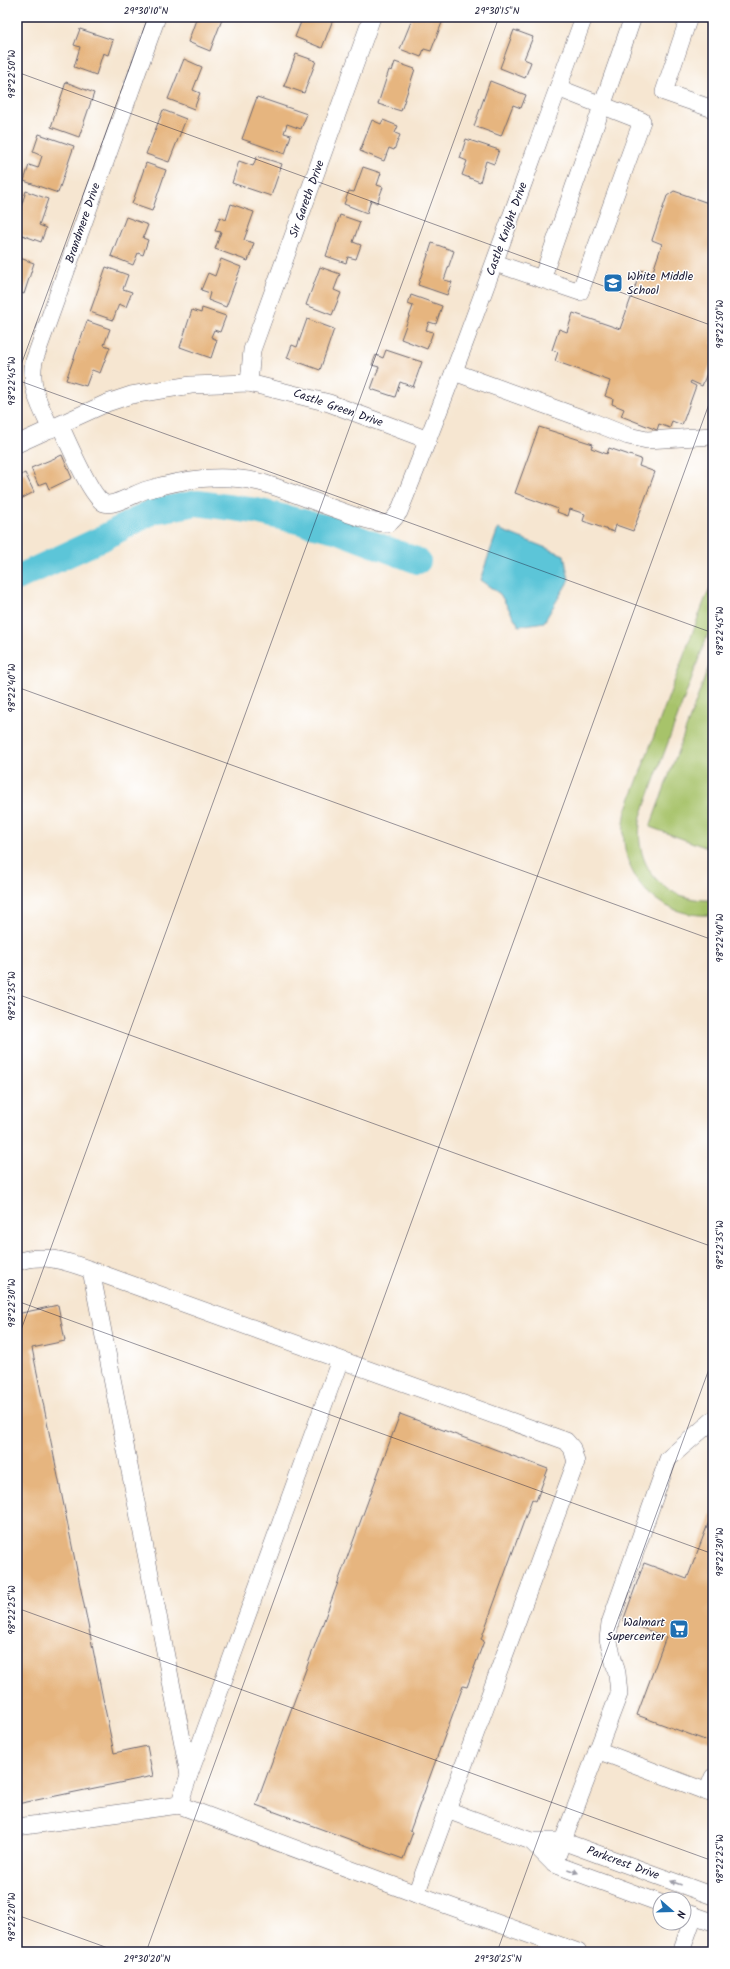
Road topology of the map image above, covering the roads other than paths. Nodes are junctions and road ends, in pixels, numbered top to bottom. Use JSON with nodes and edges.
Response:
{"nodes":[{"id":1,"x":156,"y":17,"type":"edge"},
{"id":2,"x":372,"y":17,"type":"edge"},
{"id":3,"x":584,"y":17,"type":"edge"},
{"id":4,"x":633,"y":17,"type":"edge"},
{"id":5,"x":689,"y":17,"type":"edge"},
{"id":6,"x":558,"y":88,"type":"junction"},
{"id":7,"x":602,"y":106,"type":"junction"},
{"id":8,"x":713,"y":109,"type":"edge"},
{"id":9,"x":495,"y":263,"type":"junction"},
{"id":10,"x":542,"y":279,"type":"junction"},
{"id":11,"x":454,"y":372,"type":"junction"},
{"id":12,"x":249,"y":383,"type":"junction"},
{"id":13,"x":55,"y":427,"type":"junction"},
{"id":14,"x":713,"y":436,"type":"edge"},
{"id":15,"x":428,"y":440,"type":"junction"},
{"id":16,"x":17,"y":444,"type":"edge"},
{"id":17,"x":17,"y":1262,"type":"edge"},
{"id":18,"x":91,"y":1270,"type":"junction"},
{"id":19,"x":340,"y":1360,"type":"junction"},
{"id":20,"x":713,"y":1420,"type":"edge"},
{"id":21,"x":597,"y":1750,"type":"junction"},
{"id":22,"x":189,"y":1775,"type":"junction"},
{"id":23,"x":711,"y":1787,"type":"edge"},
{"id":24,"x":179,"y":1805,"type":"junction"},
{"id":25,"x":447,"y":1810,"type":"junction"},
{"id":26,"x":17,"y":1827,"type":"edge"},
{"id":27,"x":531,"y":1841,"type":"junction"},
{"id":28,"x":562,"y":1841,"type":"junction"},
{"id":29,"x":554,"y":1864,"type":"junction"},
{"id":30,"x":416,"y":1894,"type":"junction"},
{"id":31,"x":713,"y":1896,"type":"edge"},
{"id":32,"x":652,"y":1900,"type":"edge"},
{"id":33,"x":692,"y":1914,"type":"edge"},
{"id":34,"x":713,"y":1922,"type":"edge"},
{"id":35,"x":685,"y":1931,"type":"edge"},
{"id":36,"x":578,"y":1952,"type":"edge"},
{"id":37,"x":681,"y":1952,"type":"edge"}],
"edges":[{"from":1,"to":13,"type":"street","name":"Brandmere Drive"},
{"from":2,"to":12,"type":"street","name":"Sir Gareth Drive"},
{"from":3,"to":6,"type":"street","name":"Castle Knight Drive"},
{"from":4,"to":7,"type":"street"},
{"from":5,"to":8,"type":"street"},
{"from":6,"to":7,"type":"street"},
{"from":6,"to":9,"type":"street","name":"Castle Knight Drive"},
{"from":7,"to":10,"type":"street"},
{"from":7,"to":10,"type":"street"},
{"from":9,"to":10,"type":"street"},
{"from":9,"to":11,"type":"street","name":"Castle Knight Drive"},
{"from":11,"to":14,"type":"street"},
{"from":11,"to":15,"type":"street","name":"Castle Knight Drive"},
{"from":12,"to":13,"type":"street","name":"Castle Green Drive"},
{"from":12,"to":15,"type":"street","name":"Castle Green Drive"},
{"from":13,"to":15,"type":"street","name":"Brandmere Drive"},
{"from":13,"to":16,"type":"street","name":"Castle Green Drive"},
{"from":17,"to":18,"type":"street"},
{"from":18,"to":19,"type":"street"},
{"from":18,"to":22,"type":"street"},
{"from":19,"to":22,"type":"street"},
{"from":19,"to":25,"type":"street"},
{"from":20,"to":21,"type":"street"},
{"from":21,"to":23,"type":"street"},
{"from":21,"to":28,"type":"street"},
{"from":22,"to":24,"type":"street"},
{"from":24,"to":26,"type":"street"},
{"from":24,"to":30,"type":"street"},
{"from":25,"to":27,"type":"street","name":"Parkcrest Drive"},
{"from":25,"to":30,"type":"street"},
{"from":27,"to":28,"type":"street","name":"Parkcrest Drive"},
{"from":27,"to":29,"type":"street","name":"Parkcrest Drive"},
{"from":28,"to":29,"type":"street"},
{"from":31,"to":28,"type":"street","name":"Parkcrest Drive","one_way":true},
{"from":29,"to":32,"type":"street","name":"Parkcrest Drive","one_way":true},
{"from":30,"to":36,"type":"street"},
{"from":33,"to":34,"type":"street"},
{"from":35,"to":37,"type":"street"}]}
